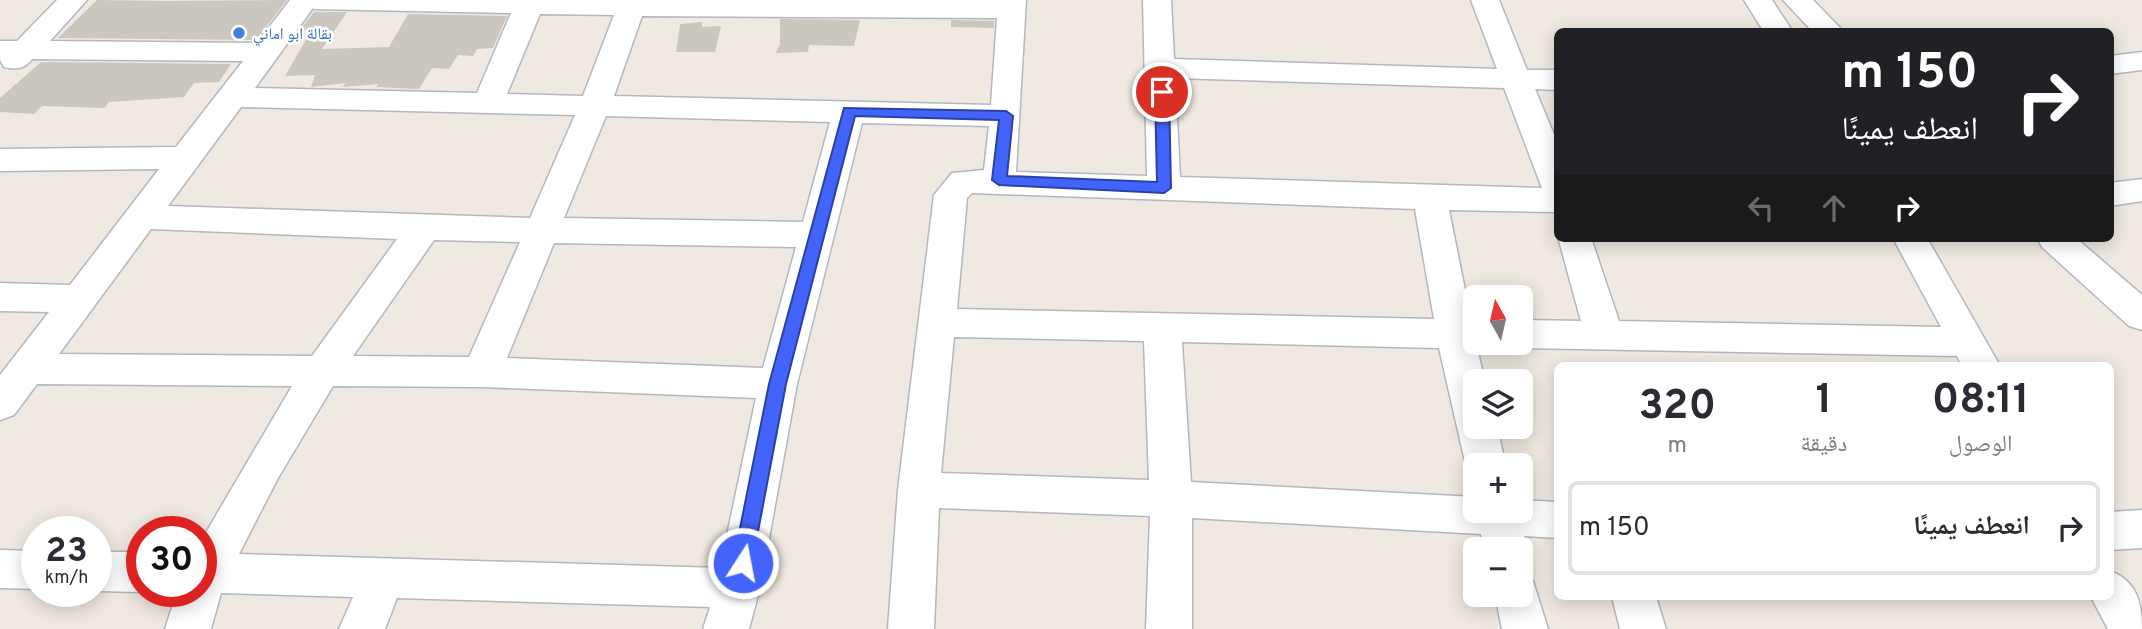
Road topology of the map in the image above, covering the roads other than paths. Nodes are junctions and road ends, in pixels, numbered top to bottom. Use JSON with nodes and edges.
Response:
{"nodes":[{"id":1,"x":72,"y":0,"type":"edge"},
{"id":2,"x":305,"y":0,"type":"edge"},
{"id":3,"x":314,"y":0,"type":"edge"},
{"id":4,"x":1157,"y":0,"type":"edge"},
{"id":5,"x":1485,"y":0,"type":"edge"},
{"id":6,"x":1758,"y":0,"type":"edge"},
{"id":7,"x":1797,"y":0,"type":"edge"},
{"id":8,"x":530,"y":3,"type":"edge"},
{"id":9,"x":1011,"y":5,"type":"edge"},
{"id":10,"x":631,"y":7,"type":"junction"},
{"id":11,"x":1776,"y":28,"type":"edge"},
{"id":12,"x":1826,"y":28,"type":"edge"},
{"id":13,"x":12,"y":50,"type":"edge"},
{"id":14,"x":266,"y":52,"type":"junction"},
{"id":15,"x":2142,"y":61,"type":"edge"},
{"id":16,"x":2114,"y":64,"type":"edge"},
{"id":17,"x":1162,"y":68,"type":"junction"},
{"id":18,"x":0,"y":75,"type":"edge"},
{"id":19,"x":1516,"y":80,"type":"junction"},
{"id":20,"x":1554,"y":80,"type":"edge"},
{"id":21,"x":233,"y":97,"type":"junction"},
{"id":22,"x":488,"y":103,"type":"junction"},
{"id":23,"x":595,"y":104,"type":"junction"},
{"id":24,"x":849,"y":111,"type":"junction"},
{"id":25,"x":1006,"y":116,"type":"junction"},
{"id":26,"x":186,"y":158,"type":"junction"},
{"id":27,"x":0,"y":160,"type":"edge"},
{"id":28,"x":1554,"y":177,"type":"edge"},
{"id":29,"x":999,"y":180,"type":"junction"},
{"id":30,"x":1164,"y":188,"type":"junction"},
{"id":31,"x":2142,"y":190,"type":"edge"},
{"id":32,"x":2114,"y":194,"type":"edge"},
{"id":33,"x":1430,"y":198,"type":"junction"},
{"id":34,"x":1554,"y":200,"type":"edge"},
{"id":35,"x":142,"y":217,"type":"junction"},
{"id":36,"x":424,"y":228,"type":"junction"},
{"id":37,"x":541,"y":228,"type":"junction"},
{"id":38,"x":818,"y":235,"type":"junction"},
{"id":39,"x":1575,"y":242,"type":"edge"},
{"id":40,"x":1912,"y":242,"type":"edge"},
{"id":41,"x":2059,"y":242,"type":"edge"},
{"id":42,"x":0,"y":297,"type":"edge"},
{"id":43,"x":81,"y":299,"type":"junction"},
{"id":44,"x":2142,"y":316,"type":"edge"},
{"id":45,"x":938,"y":323,"type":"junction"},
{"id":46,"x":1162,"y":326,"type":"junction"},
{"id":47,"x":1463,"y":326,"type":"edge"},
{"id":48,"x":1463,"y":334,"type":"edge"},
{"id":49,"x":1533,"y":334,"type":"edge"},
{"id":50,"x":1604,"y":334,"type":"junction"},
{"id":51,"x":1975,"y":354,"type":"edge"},
{"id":52,"x":27,"y":369,"type":"junction"},
{"id":53,"x":322,"y":371,"type":"junction"},
{"id":54,"x":482,"y":372,"type":"junction"},
{"id":55,"x":778,"y":384,"type":"junction"},
{"id":56,"x":0,"y":404,"type":"edge"},
{"id":57,"x":919,"y":490,"type":"junction"},
{"id":58,"x":1171,"y":499,"type":"junction"},
{"id":59,"x":1554,"y":520,"type":"edge"},
{"id":60,"x":1501,"y":526,"type":"edge"},
{"id":61,"x":2142,"y":529,"type":"edge"},
{"id":62,"x":2114,"y":531,"type":"edge"},
{"id":63,"x":217,"y":551,"type":"edge"},
{"id":64,"x":0,"y":569,"type":"edge"},
{"id":65,"x":21,"y":570,"type":"edge"},
{"id":66,"x":217,"y":580,"type":"edge"},
{"id":67,"x":382,"y":581,"type":"junction"},
{"id":68,"x":738,"y":589,"type":"junction"},
{"id":69,"x":2114,"y":598,"type":"edge"},
{"id":70,"x":1635,"y":600,"type":"edge"},
{"id":71,"x":194,"y":607,"type":"edge"},
{"id":72,"x":1520,"y":607,"type":"edge"},
{"id":73,"x":188,"y":629,"type":"edge"},
{"id":74,"x":362,"y":629,"type":"edge"},
{"id":75,"x":726,"y":629,"type":"edge"},
{"id":76,"x":911,"y":629,"type":"edge"},
{"id":77,"x":1169,"y":629,"type":"edge"},
{"id":78,"x":1525,"y":629,"type":"edge"},
{"id":79,"x":1643,"y":629,"type":"edge"},
{"id":80,"x":2133,"y":629,"type":"edge"}],
"edges":[{"from":1,"to":13,"type":"street"},
{"from":2,"to":14,"type":"street"},
{"from":3,"to":8,"type":"street"},
{"from":4,"to":17,"type":"street"},
{"from":5,"to":19,"type":"street"},
{"from":6,"to":11,"type":"street"},
{"from":7,"to":12,"type":"street"},
{"from":8,"to":10,"type":"street"},
{"from":8,"to":22,"type":"street"},
{"from":9,"to":10,"type":"street"},
{"from":9,"to":25,"type":"street"},
{"from":10,"to":23,"type":"street"},
{"from":13,"to":14,"type":"street"},
{"from":13,"to":18,"type":"street"},
{"from":14,"to":21,"type":"street"},
{"from":15,"to":16,"type":"street"},
{"from":17,"to":19,"type":"street"},
{"from":17,"to":30,"type":"street"},
{"from":19,"to":20,"type":"street"},
{"from":19,"to":28,"type":"street"},
{"from":21,"to":22,"type":"street"},
{"from":21,"to":26,"type":"street"},
{"from":22,"to":23,"type":"street"},
{"from":23,"to":24,"type":"street"},
{"from":23,"to":37,"type":"street"},
{"from":24,"to":25,"type":"street"},
{"from":24,"to":38,"type":"street"},
{"from":25,"to":29,"type":"street"},
{"from":26,"to":27,"type":"street"},
{"from":26,"to":35,"type":"street"},
{"from":29,"to":30,"type":"street"},
{"from":29,"to":45,"type":"street"},
{"from":30,"to":33,"type":"street"},
{"from":31,"to":32,"type":"street"},
{"from":33,"to":34,"type":"street"},
{"from":33,"to":47,"type":"street"},
{"from":35,"to":36,"type":"street"},
{"from":35,"to":43,"type":"street"},
{"from":36,"to":37,"type":"street"},
{"from":36,"to":53,"type":"street"},
{"from":37,"to":38,"type":"street"},
{"from":37,"to":54,"type":"street"},
{"from":38,"to":55,"type":"street"},
{"from":39,"to":50,"type":"street"},
{"from":40,"to":51,"type":"street"},
{"from":41,"to":44,"type":"street"},
{"from":42,"to":43,"type":"street"},
{"from":43,"to":52,"type":"street"},
{"from":45,"to":46,"type":"street"},
{"from":45,"to":57,"type":"street"},
{"from":46,"to":48,"type":"street"},
{"from":46,"to":58,"type":"street"},
{"from":49,"to":50,"type":"street"},
{"from":50,"to":51,"type":"street"},
{"from":52,"to":53,"type":"street"},
{"from":52,"to":56,"type":"street"},
{"from":53,"to":54,"type":"street"},
{"from":53,"to":63,"type":"street"},
{"from":54,"to":55,"type":"street"},
{"from":55,"to":68,"type":"street"},
{"from":57,"to":58,"type":"street"},
{"from":57,"to":76,"type":"street"},
{"from":58,"to":60,"type":"street"},
{"from":58,"to":77,"type":"street"},
{"from":59,"to":60,"type":"street"},
{"from":61,"to":62,"type":"street"},
{"from":64,"to":65,"type":"street"},
{"from":66,"to":67,"type":"street"},
{"from":67,"to":68,"type":"street"},
{"from":67,"to":74,"type":"street"},
{"from":68,"to":75,"type":"street"},
{"from":69,"to":80,"type":"street"},
{"from":70,"to":79,"type":"street"},
{"from":71,"to":73,"type":"street"},
{"from":72,"to":78,"type":"street"}]}
